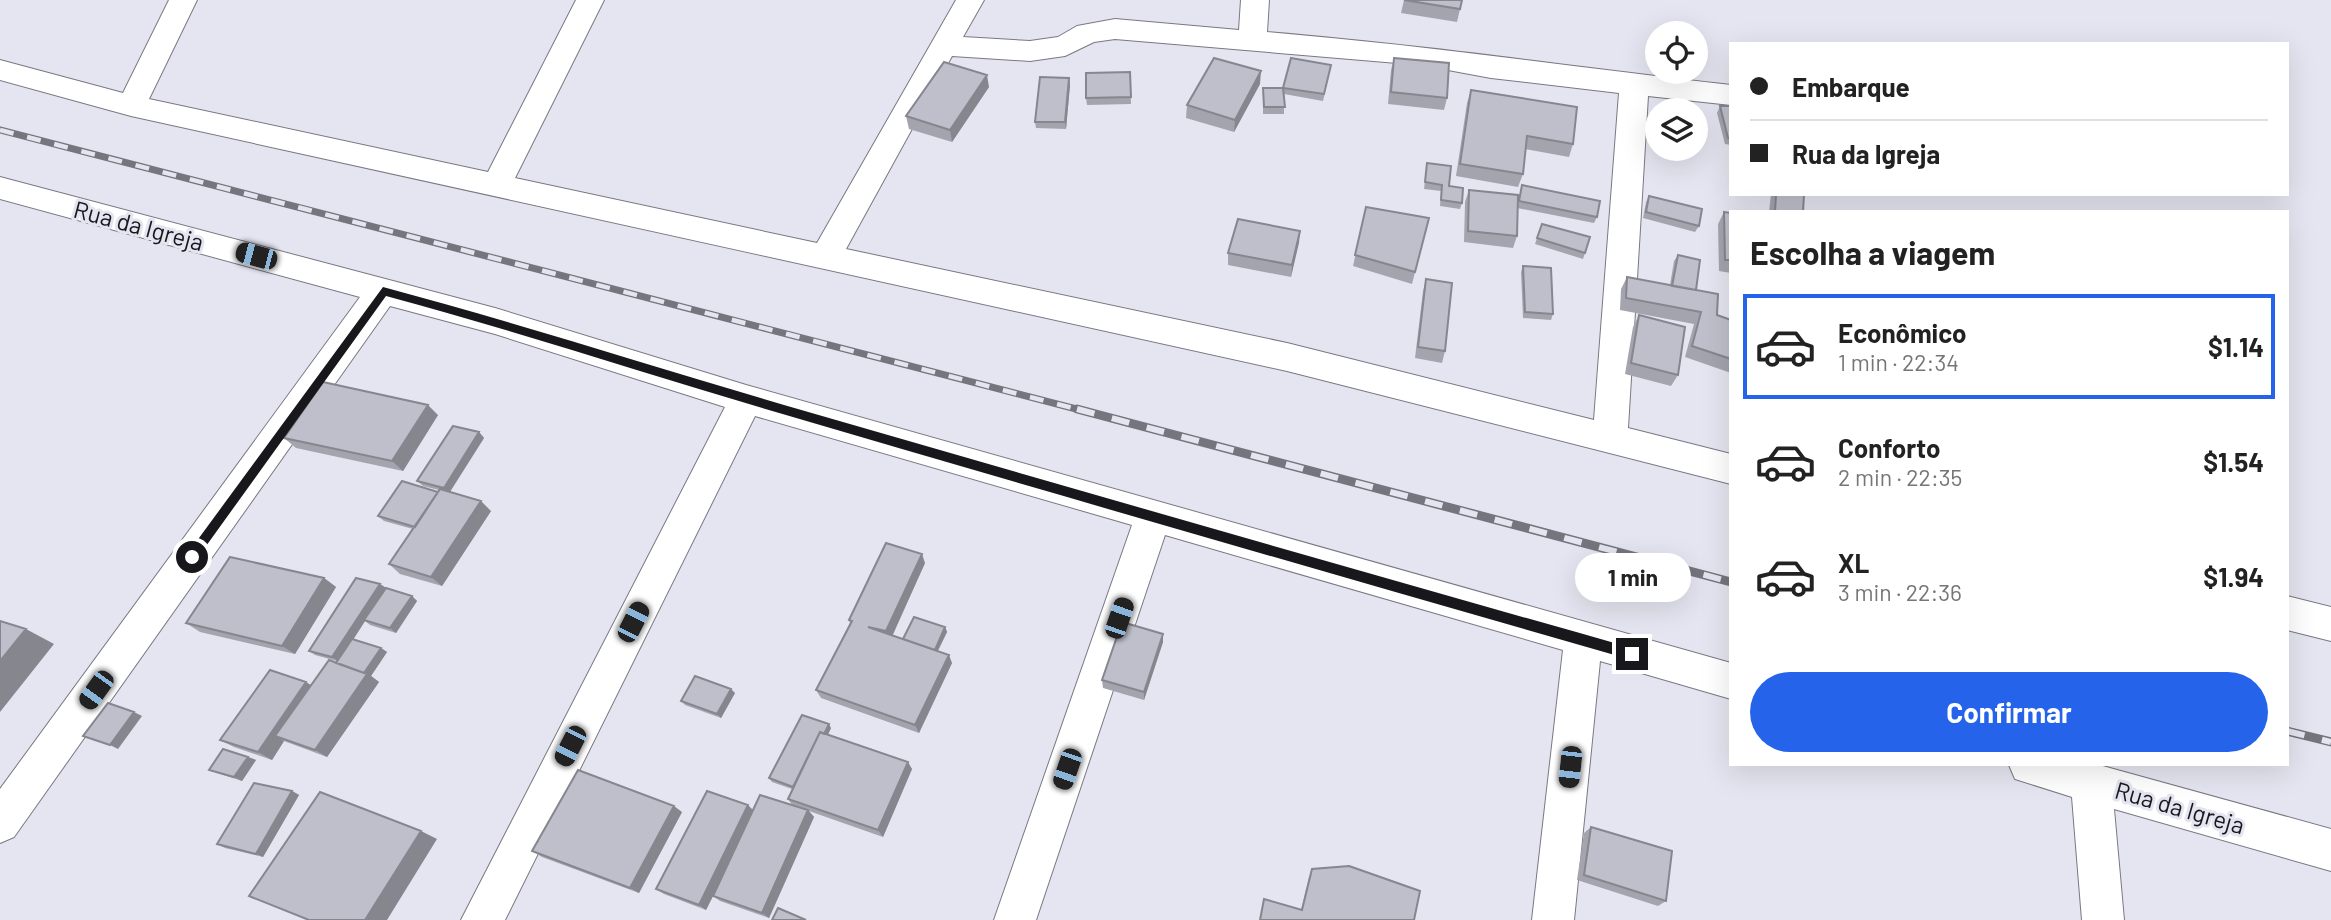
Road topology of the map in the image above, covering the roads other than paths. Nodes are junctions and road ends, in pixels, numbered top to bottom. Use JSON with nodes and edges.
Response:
{"nodes":[{"id":1,"x":183,"y":0,"type":"edge"},
{"id":2,"x":590,"y":0,"type":"edge"},
{"id":3,"x":970,"y":0,"type":"edge"},
{"id":4,"x":1255,"y":0,"type":"edge"},
{"id":5,"x":1253,"y":39,"type":"junction"},
{"id":6,"x":943,"y":46,"type":"junction"},
{"id":7,"x":0,"y":70,"type":"edge"},
{"id":8,"x":1634,"y":86,"type":"junction"},
{"id":9,"x":1729,"y":95,"type":"edge"},
{"id":10,"x":131,"y":106,"type":"junction"},
{"id":11,"x":496,"y":186,"type":"junction"},
{"id":12,"x":0,"y":188,"type":"edge"},
{"id":13,"x":825,"y":257,"type":"junction"},
{"id":14,"x":383,"y":291,"type":"junction"},
{"id":15,"x":746,"y":398,"type":"junction"},
{"id":16,"x":1610,"y":439,"type":"junction"},
{"id":17,"x":1729,"y":469,"type":"edge"},
{"id":18,"x":1153,"y":517,"type":"junction"},
{"id":19,"x":2289,"y":614,"type":"edge"},
{"id":20,"x":2331,"y":624,"type":"edge"},
{"id":21,"x":1583,"y":640,"type":"junction"},
{"id":22,"x":1729,"y":680,"type":"edge"},
{"id":23,"x":2033,"y":766,"type":"edge"},
{"id":24,"x":2091,"y":782,"type":"junction"},
{"id":25,"x":0,"y":823,"type":"edge"},
{"id":26,"x":2331,"y":850,"type":"edge"},
{"id":27,"x":482,"y":920,"type":"edge"},
{"id":28,"x":1016,"y":920,"type":"edge"},
{"id":29,"x":1553,"y":920,"type":"edge"},
{"id":30,"x":2102,"y":920,"type":"edge"}],
"edges":[{"from":1,"to":10,"type":"street"},
{"from":2,"to":11,"type":"street"},
{"from":3,"to":6,"type":"street"},
{"from":4,"to":5,"type":"street"},
{"from":5,"to":6,"type":"street"},
{"from":5,"to":8,"type":"street"},
{"from":6,"to":13,"type":"street"},
{"from":7,"to":10,"type":"street"},
{"from":8,"to":9,"type":"street"},
{"from":8,"to":16,"type":"street"},
{"from":10,"to":11,"type":"street"},
{"from":11,"to":13,"type":"street"},
{"from":12,"to":14,"type":"street","name":"Rua da Igreja"},
{"from":13,"to":16,"type":"street"},
{"from":14,"to":15,"type":"street","name":"Rua da Igreja"},
{"from":14,"to":25,"type":"street"},
{"from":15,"to":18,"type":"street","name":"Rua da Igreja"},
{"from":15,"to":27,"type":"street"},
{"from":16,"to":17,"type":"street"},
{"from":18,"to":21,"type":"street","name":"Rua da Igreja"},
{"from":18,"to":28,"type":"street"},
{"from":19,"to":20,"type":"street"},
{"from":21,"to":22,"type":"street","name":"Rua da Igreja"},
{"from":21,"to":29,"type":"street"},
{"from":23,"to":24,"type":"street","name":"Rua da Igreja"},
{"from":24,"to":26,"type":"street","name":"Rua da Igreja"},
{"from":24,"to":30,"type":"street"}]}
